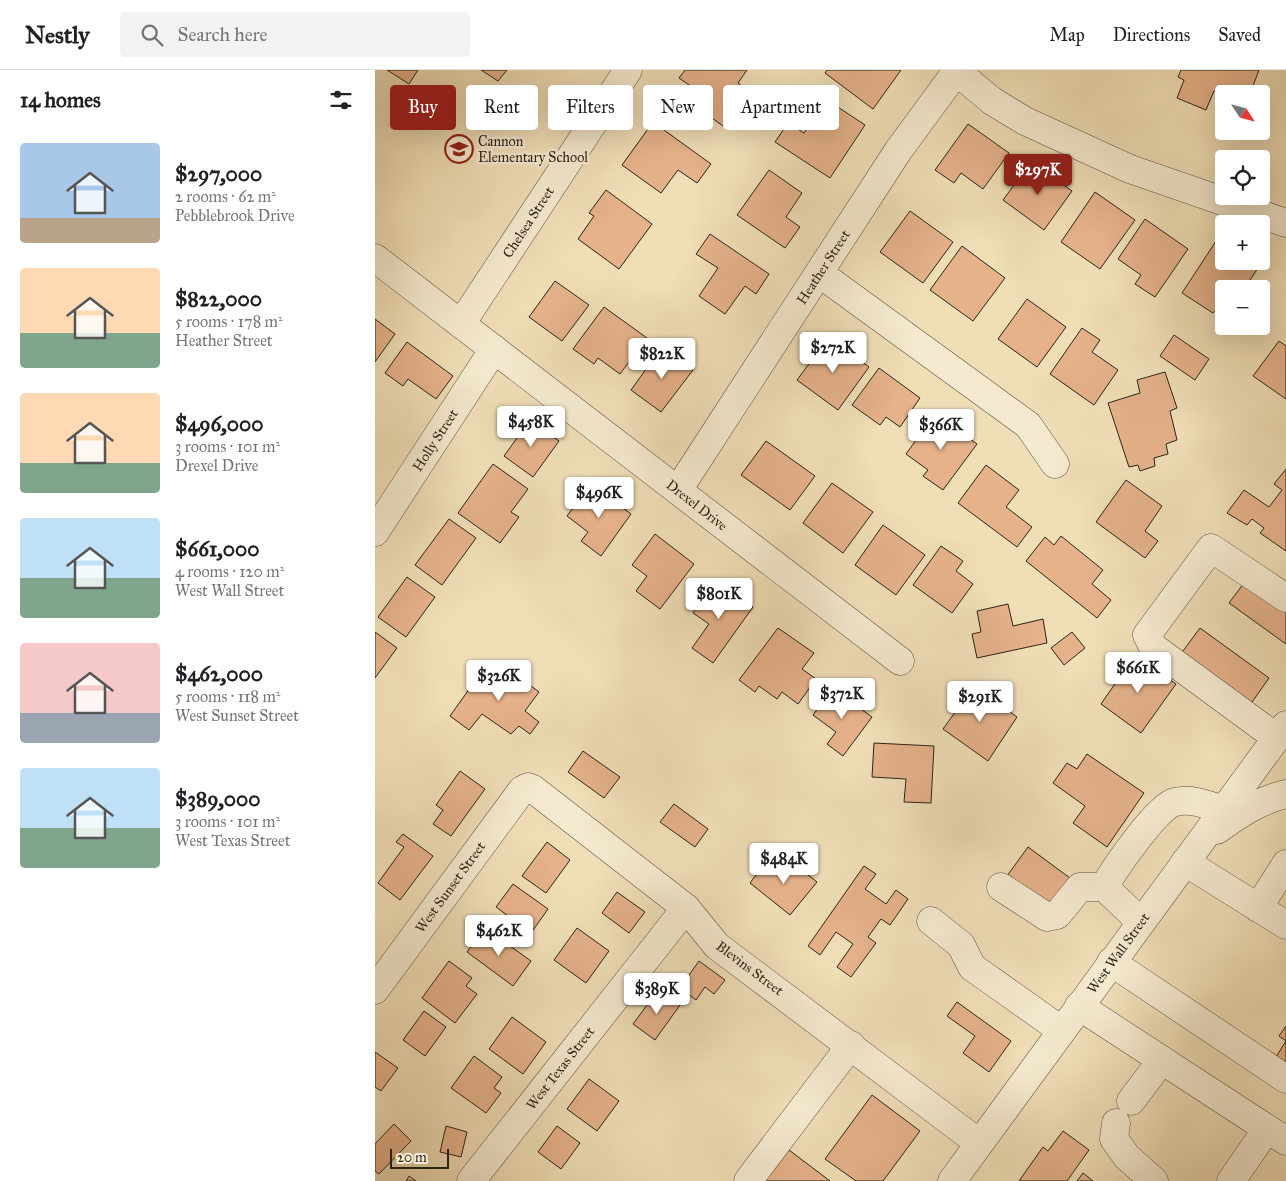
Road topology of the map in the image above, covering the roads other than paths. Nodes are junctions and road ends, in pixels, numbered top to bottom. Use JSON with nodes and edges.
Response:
{"nodes":[{"id":1,"x":628,"y":70,"type":"edge"},
{"id":2,"x":955,"y":71,"type":"edge"},
{"id":3,"x":1286,"y":223,"type":"edge"},
{"id":4,"x":375,"y":258,"type":"edge"},
{"id":5,"x":819,"y":273,"type":"junction"},
{"id":6,"x":461,"y":324,"type":"junction"},
{"id":7,"x":494,"y":349,"type":"junction"},
{"id":8,"x":1055,"y":464,"type":"dead end"},
{"id":9,"x":678,"y":490,"type":"junction"},
{"id":10,"x":375,"y":532,"type":"edge"},
{"id":11,"x":1286,"y":598,"type":"edge"},
{"id":12,"x":900,"y":661,"type":"dead end"},
{"id":13,"x":1281,"y":732,"type":"edge"},
{"id":14,"x":528,"y":786,"type":"joint"},
{"id":15,"x":1286,"y":794,"type":"edge"},
{"id":16,"x":1223,"y":810,"type":"junction"},
{"id":17,"x":1192,"y":853,"type":"junction"},
{"id":18,"x":1286,"y":864,"type":"edge"},
{"id":19,"x":1109,"y":879,"type":"junction"},
{"id":20,"x":1001,"y":887,"type":"dead end"},
{"id":21,"x":686,"y":908,"type":"junction"},
{"id":22,"x":1258,"y":908,"type":"junction"},
{"id":23,"x":931,"y":921,"type":"dead end"},
{"id":24,"x":1141,"y":922,"type":"junction"},
{"id":25,"x":1286,"y":925,"type":"edge"},
{"id":26,"x":1111,"y":962,"type":"junction"},
{"id":27,"x":375,"y":990,"type":"edge"},
{"id":28,"x":1079,"y":1006,"type":"junction"},
{"id":29,"x":1061,"y":1030,"type":"junction"},
{"id":30,"x":851,"y":1045,"type":"junction"},
{"id":31,"x":1162,"y":1060,"type":"junction"},
{"id":32,"x":1286,"y":1080,"type":"edge"},
{"id":33,"x":1277,"y":1135,"type":"edge"},
{"id":34,"x":979,"y":1143,"type":"junction"},
{"id":35,"x":471,"y":1181,"type":"edge"},
{"id":36,"x":748,"y":1181,"type":"edge"},
{"id":37,"x":952,"y":1181,"type":"edge"},
{"id":38,"x":1154,"y":1181,"type":"edge"},
{"id":39,"x":1231,"y":1181,"type":"edge"}],
"edges":[{"from":1,"to":6,"type":"street","name":"Chelsea Street"},
{"from":2,"to":3,"type":"street"},
{"from":2,"to":5,"type":"street","name":"Heather Street"},
{"from":4,"to":6,"type":"street","name":"Drexel Drive"},
{"from":5,"to":8,"type":"street"},
{"from":5,"to":9,"type":"street","name":"Heather Street"},
{"from":6,"to":7,"type":"street","name":"Drexel Drive"},
{"from":7,"to":9,"type":"street","name":"Drexel Drive"},
{"from":7,"to":10,"type":"street","name":"Holly Street"},
{"from":9,"to":12,"type":"street","name":"Drexel Drive"},
{"from":11,"to":13,"type":"street"},
{"from":13,"to":16,"type":"street","name":"West Wall Street"},
{"from":14,"to":21,"type":"street","name":"Blevins Street"},
{"from":14,"to":27,"type":"street","name":"West Sunset Street"},
{"from":15,"to":17,"type":"street"},
{"from":16,"to":17,"type":"street","name":"West Wall Street"},
{"from":16,"to":19,"type":"street"},
{"from":17,"to":22,"type":"street"},
{"from":17,"to":24,"type":"street","name":"West Wall Street"},
{"from":18,"to":22,"type":"street"},
{"from":19,"to":20,"type":"street"},
{"from":19,"to":24,"type":"street"},
{"from":21,"to":30,"type":"street","name":"Blevins Street"},
{"from":21,"to":35,"type":"street","name":"West Texas Street"},
{"from":22,"to":25,"type":"street"},
{"from":23,"to":29,"type":"street"},
{"from":24,"to":26,"type":"street","name":"West Wall Street"},
{"from":26,"to":28,"type":"street","name":"West Wall Street"},
{"from":26,"to":32,"type":"street"},
{"from":28,"to":29,"type":"street","name":"West Wall Street"},
{"from":28,"to":31,"type":"street"},
{"from":29,"to":34,"type":"street","name":"West Wall Street"},
{"from":30,"to":34,"type":"street","name":"Blevins Street"},
{"from":30,"to":36,"type":"street"},
{"from":31,"to":33,"type":"street"},
{"from":31,"to":38,"type":"street"},
{"from":33,"to":39,"type":"street"},
{"from":34,"to":37,"type":"street","name":"West Wall Street"}]}
